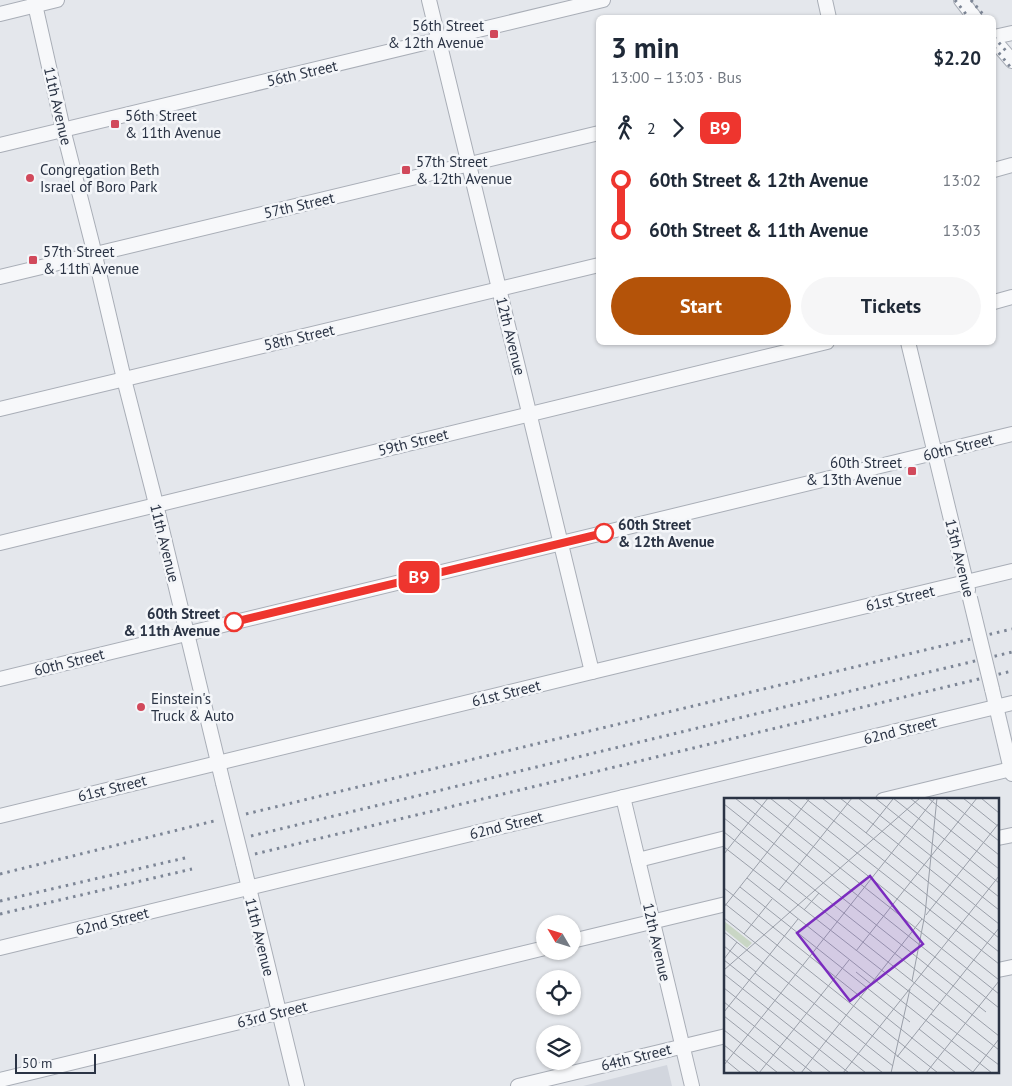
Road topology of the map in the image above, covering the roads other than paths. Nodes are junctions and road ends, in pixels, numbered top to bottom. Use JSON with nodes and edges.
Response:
{"nodes":[{"id":1,"x":57,"y":0,"type":"edge"},
{"id":2,"x":429,"y":0,"type":"edge"},
{"id":3,"x":603,"y":0,"type":"edge"},
{"id":4,"x":825,"y":0,"type":"edge"},
{"id":5,"x":961,"y":0,"type":"edge"},
{"id":6,"x":34,"y":3,"type":"edge"},
{"id":7,"x":0,"y":14,"type":"edge"},
{"id":8,"x":828,"y":15,"type":"edge"},
{"id":9,"x":973,"y":15,"type":"edge"},
{"id":10,"x":1012,"y":33,"type":"edge"},
{"id":11,"x":996,"y":37,"type":"edge"},
{"id":12,"x":439,"y":40,"type":"junction"},
{"id":13,"x":996,"y":41,"type":"edge"},
{"id":14,"x":1012,"y":62,"type":"edge"},
{"id":15,"x":63,"y":130,"type":"junction"},
{"id":16,"x":596,"y":134,"type":"edge"},
{"id":17,"x":0,"y":145,"type":"edge"},
{"id":18,"x":469,"y":165,"type":"junction"},
{"id":19,"x":1012,"y":165,"type":"edge"},
{"id":20,"x":996,"y":169,"type":"edge"},
{"id":21,"x":95,"y":254,"type":"junction"},
{"id":22,"x":596,"y":266,"type":"edge"},
{"id":23,"x":0,"y":277,"type":"edge"},
{"id":24,"x":499,"y":289,"type":"junction"},
{"id":25,"x":1012,"y":297,"type":"edge"},
{"id":26,"x":996,"y":301,"type":"edge"},
{"id":27,"x":815,"y":345,"type":"edge"},
{"id":28,"x":909,"y":345,"type":"edge"},
{"id":29,"x":124,"y":379,"type":"junction"},
{"id":30,"x":0,"y":409,"type":"edge"},
{"id":31,"x":530,"y":414,"type":"junction"},
{"id":32,"x":1012,"y":434,"type":"edge"},
{"id":33,"x":934,"y":453,"type":"junction"},
{"id":34,"x":156,"y":505,"type":"junction"},
{"id":35,"x":0,"y":542,"type":"edge"},
{"id":36,"x":561,"y":543,"type":"junction"},
{"id":37,"x":1012,"y":571,"type":"edge"},
{"id":38,"x":966,"y":582,"type":"junction"},
{"id":39,"x":187,"y":634,"type":"junction"},
{"id":40,"x":592,"y":672,"type":"junction"},
{"id":41,"x":0,"y":679,"type":"edge"},
{"id":42,"x":1012,"y":703,"type":"edge"},
{"id":43,"x":996,"y":707,"type":"junction"},
{"id":44,"x":218,"y":763,"type":"junction"},
{"id":45,"x":1011,"y":772,"type":"edge"},
{"id":46,"x":623,"y":797,"type":"junction"},
{"id":47,"x":892,"y":798,"type":"edge"},
{"id":48,"x":0,"y":816,"type":"edge"},
{"id":49,"x":724,"y":838,"type":"edge"},
{"id":50,"x":638,"y":860,"type":"junction"},
{"id":51,"x":248,"y":888,"type":"junction"},
{"id":52,"x":724,"y":904,"type":"edge"},
{"id":53,"x":652,"y":922,"type":"junction"},
{"id":54,"x":581,"y":939,"type":"edge"},
{"id":55,"x":0,"y":948,"type":"edge"},
{"id":56,"x":536,"y":950,"type":"edge"},
{"id":57,"x":279,"y":1012,"type":"junction"},
{"id":58,"x":724,"y":1036,"type":"edge"},
{"id":59,"x":682,"y":1046,"type":"junction"},
{"id":60,"x":0,"y":1080,"type":"edge"},
{"id":61,"x":297,"y":1086,"type":"edge"},
{"id":62,"x":518,"y":1086,"type":"edge"},
{"id":63,"x":692,"y":1086,"type":"edge"}],
"edges":[{"from":1,"to":6,"type":"street"},
{"from":2,"to":12,"type":"street","name":"12th Avenue"},
{"from":3,"to":12,"type":"street","name":"56th Street"},
{"from":4,"to":8,"type":"street"},
{"from":5,"to":9,"type":"street"},
{"from":6,"to":7,"type":"street"},
{"from":6,"to":15,"type":"street","name":"11th Avenue"},
{"from":10,"to":11,"type":"street"},
{"from":12,"to":15,"type":"street","name":"56th Street"},
{"from":12,"to":18,"type":"street","name":"12th Avenue"},
{"from":13,"to":14,"type":"street"},
{"from":15,"to":17,"type":"street","name":"56th Street"},
{"from":15,"to":21,"type":"street","name":"11th Avenue"},
{"from":16,"to":18,"type":"street","name":"57th Street"},
{"from":18,"to":21,"type":"street","name":"57th Street"},
{"from":18,"to":24,"type":"street","name":"12th Avenue"},
{"from":19,"to":20,"type":"street"},
{"from":21,"to":23,"type":"street","name":"57th Street"},
{"from":21,"to":29,"type":"street","name":"11th Avenue"},
{"from":22,"to":24,"type":"street","name":"58th Street"},
{"from":24,"to":29,"type":"street","name":"58th Street"},
{"from":24,"to":31,"type":"street","name":"12th Avenue"},
{"from":25,"to":26,"type":"street"},
{"from":27,"to":31,"type":"street","name":"59th Street"},
{"from":28,"to":33,"type":"street","name":"13th Avenue"},
{"from":29,"to":30,"type":"street","name":"58th Street"},
{"from":29,"to":34,"type":"street","name":"11th Avenue"},
{"from":31,"to":34,"type":"street","name":"59th Street"},
{"from":31,"to":36,"type":"street","name":"12th Avenue"},
{"from":32,"to":33,"type":"street","name":"60th Street"},
{"from":33,"to":36,"type":"street","name":"60th Street"},
{"from":33,"to":38,"type":"street","name":"13th Avenue"},
{"from":34,"to":35,"type":"street","name":"59th Street"},
{"from":34,"to":39,"type":"street","name":"11th Avenue"},
{"from":36,"to":39,"type":"street","name":"60th Street"},
{"from":36,"to":40,"type":"street","name":"12th Avenue"},
{"from":37,"to":38,"type":"street","name":"61st Street"},
{"from":38,"to":40,"type":"street","name":"61st Street"},
{"from":38,"to":43,"type":"street","name":"13th Avenue","bridge":true},
{"from":39,"to":41,"type":"street","name":"60th Street"},
{"from":39,"to":44,"type":"street","name":"11th Avenue"},
{"from":40,"to":44,"type":"street","name":"61st Street"},
{"from":42,"to":43,"type":"street","name":"62nd Street"},
{"from":43,"to":45,"type":"street","name":"13th Avenue"},
{"from":43,"to":46,"type":"street","name":"62nd Street"},
{"from":44,"to":48,"type":"street","name":"61st Street"},
{"from":44,"to":51,"type":"street","name":"11th Avenue","bridge":true},
{"from":45,"to":47,"type":"street"},
{"from":46,"to":50,"type":"street","name":"12th Avenue"},
{"from":46,"to":51,"type":"street","name":"62nd Street"},
{"from":49,"to":50,"type":"street"},
{"from":50,"to":53,"type":"street","name":"12th Avenue"},
{"from":51,"to":55,"type":"street","name":"62nd Street"},
{"from":51,"to":57,"type":"street","name":"11th Avenue"},
{"from":52,"to":53,"type":"street"},
{"from":53,"to":54,"type":"street"},
{"from":53,"to":59,"type":"street","name":"12th Avenue"},
{"from":56,"to":57,"type":"street","name":"63rd Street"},
{"from":57,"to":60,"type":"street","name":"63rd Street"},
{"from":57,"to":61,"type":"street","name":"11th Avenue"},
{"from":58,"to":59,"type":"street","name":"64th Street"},
{"from":59,"to":62,"type":"street","name":"64th Street"},
{"from":59,"to":63,"type":"street","name":"12th Avenue"}]}
